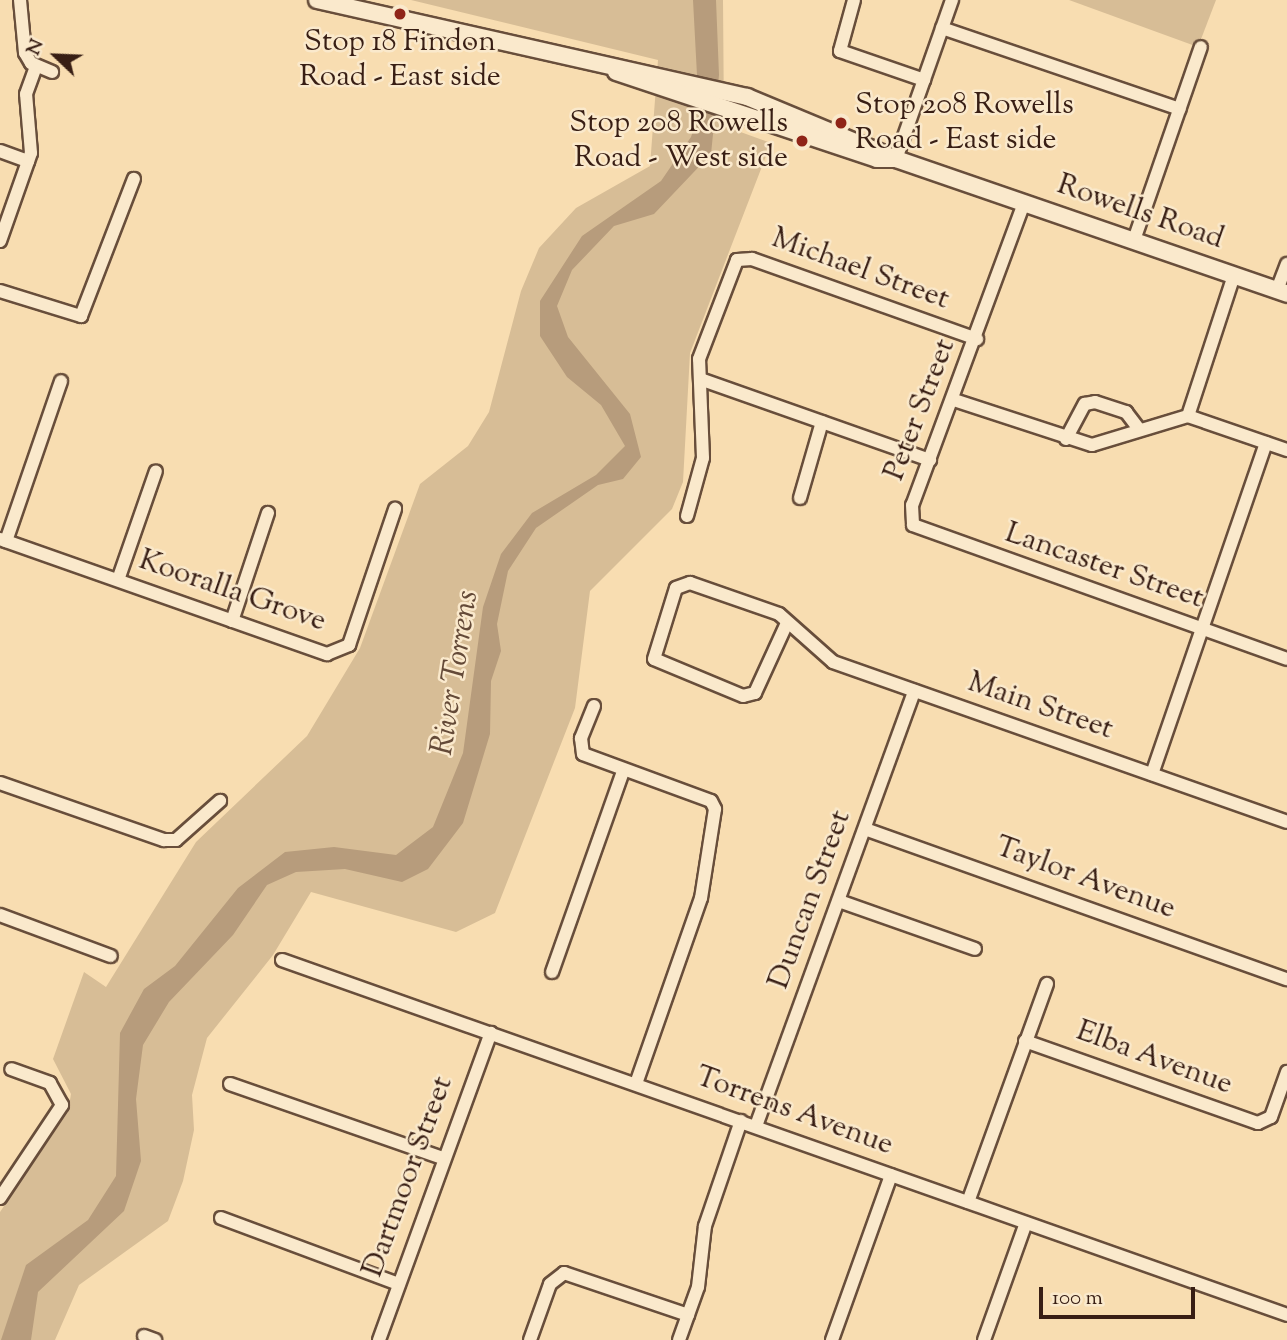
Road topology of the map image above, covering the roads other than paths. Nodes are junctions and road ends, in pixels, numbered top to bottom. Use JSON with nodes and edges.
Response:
{"nodes":[{"id":1,"x":20,"y":0,"type":"edge"},
{"id":2,"x":317,"y":0,"type":"edge"},
{"id":3,"x":854,"y":0,"type":"edge"},
{"id":4,"x":952,"y":0,"type":"edge"},
{"id":5,"x":943,"y":28,"type":"junction"},
{"id":6,"x":1201,"y":47,"type":"dead end"},
{"id":7,"x":36,"y":67,"type":"junction"},
{"id":8,"x":52,"y":72,"type":"dead end"},
{"id":9,"x":924,"y":80,"type":"junction"},
{"id":10,"x":665,"y":84,"type":"junction"},
{"id":11,"x":1180,"y":109,"type":"junction"},
{"id":12,"x":0,"y":151,"type":"edge"},
{"id":13,"x":896,"y":159,"type":"junction"},
{"id":14,"x":28,"y":161,"type":"junction"},
{"id":15,"x":134,"y":179,"type":"dead end"},
{"id":16,"x":1024,"y":203,"type":"junction"},
{"id":17,"x":1134,"y":240,"type":"junction"},
{"id":18,"x":0,"y":242,"type":"edge"},
{"id":19,"x":1287,"y":264,"type":"edge"},
{"id":20,"x":1234,"y":275,"type":"junction"},
{"id":21,"x":0,"y":291,"type":"edge"},
{"id":22,"x":1282,"y":292,"type":"edge"},
{"id":23,"x":977,"y":339,"type":"junction"},
{"id":24,"x":699,"y":379,"type":"junction"},
{"id":25,"x":61,"y":382,"type":"dead end"},
{"id":26,"x":954,"y":400,"type":"junction"},
{"id":27,"x":1188,"y":416,"type":"junction"},
{"id":28,"x":822,"y":422,"type":"junction"},
{"id":29,"x":1138,"y":428,"type":"junction"},
{"id":30,"x":1066,"y":439,"type":"junction"},
{"id":31,"x":1266,"y":443,"type":"junction"},
{"id":32,"x":1287,"y":450,"type":"edge"},
{"id":33,"x":930,"y":460,"type":"junction"},
{"id":34,"x":156,"y":471,"type":"dead end"},
{"id":35,"x":800,"y":498,"type":"dead end"},
{"id":36,"x":395,"y":509,"type":"dead end"},
{"id":37,"x":268,"y":513,"type":"dead end"},
{"id":38,"x":687,"y":516,"type":"dead end"},
{"id":39,"x":909,"y":517,"type":"joint"},
{"id":40,"x":3,"y":540,"type":"edge"},
{"id":41,"x":118,"y":580,"type":"junction"},
{"id":42,"x":232,"y":621,"type":"junction"},
{"id":43,"x":787,"y":623,"type":"junction"},
{"id":44,"x":1203,"y":629,"type":"junction"},
{"id":45,"x":1287,"y":659,"type":"edge"},
{"id":46,"x":914,"y":691,"type":"junction"},
{"id":47,"x":594,"y":706,"type":"dead end"},
{"id":48,"x":623,"y":771,"type":"junction"},
{"id":49,"x":1152,"y":774,"type":"junction"},
{"id":50,"x":0,"y":783,"type":"edge"},
{"id":51,"x":220,"y":801,"type":"dead end"},
{"id":52,"x":1287,"y":822,"type":"edge"},
{"id":53,"x":866,"y":829,"type":"junction"},
{"id":54,"x":839,"y":901,"type":"junction"},
{"id":55,"x":0,"y":915,"type":"edge"},
{"id":56,"x":975,"y":948,"type":"dead end"},
{"id":57,"x":111,"y":956,"type":"dead end"},
{"id":58,"x":282,"y":960,"type":"dead end"},
{"id":59,"x":552,"y":972,"type":"dead end"},
{"id":60,"x":1287,"y":979,"type":"edge"},
{"id":61,"x":1047,"y":984,"type":"dead end"},
{"id":62,"x":491,"y":1033,"type":"junction"},
{"id":63,"x":1026,"y":1041,"type":"junction"},
{"id":64,"x":10,"y":1069,"type":"dead end"},
{"id":65,"x":1287,"y":1072,"type":"edge"},
{"id":66,"x":230,"y":1084,"type":"dead end"},
{"id":67,"x":636,"y":1084,"type":"junction"},
{"id":68,"x":741,"y":1122,"type":"junction"},
{"id":69,"x":756,"y":1126,"type":"junction"},
{"id":70,"x":443,"y":1158,"type":"junction"},
{"id":71,"x":891,"y":1175,"type":"junction"},
{"id":72,"x":0,"y":1198,"type":"edge"},
{"id":73,"x":968,"y":1202,"type":"junction"},
{"id":74,"x":220,"y":1218,"type":"dead end"},
{"id":75,"x":1026,"y":1223,"type":"junction"},
{"id":76,"x":398,"y":1284,"type":"junction"},
{"id":77,"x":688,"y":1315,"type":"junction"},
{"id":78,"x":1287,"y":1315,"type":"edge"},
{"id":79,"x":379,"y":1340,"type":"edge"},
{"id":80,"x":530,"y":1340,"type":"edge"},
{"id":81,"x":679,"y":1340,"type":"edge"},
{"id":82,"x":832,"y":1340,"type":"edge"},
{"id":83,"x":984,"y":1340,"type":"edge"}],
"edges":[{"from":1,"to":7,"type":"street"},
{"from":2,"to":10,"type":"main road"},
{"from":3,"to":9,"type":"street"},
{"from":4,"to":5,"type":"street"},
{"from":5,"to":9,"type":"street"},
{"from":5,"to":11,"type":"street"},
{"from":6,"to":11,"type":"street"},
{"from":7,"to":8,"type":"street"},
{"from":7,"to":14,"type":"street"},
{"from":9,"to":13,"type":"street"},
{"from":10,"to":13,"type":"main road","name":"Rowells Road"},
{"from":10,"to":13,"type":"main road","name":"Rowells Road"},
{"from":11,"to":17,"type":"street"},
{"from":12,"to":14,"type":"street"},
{"from":13,"to":16,"type":"main road","name":"Rowells Road"},
{"from":14,"to":18,"type":"street"},
{"from":15,"to":21,"type":"street"},
{"from":16,"to":17,"type":"main road","name":"Rowells Road"},
{"from":16,"to":23,"type":"street","name":"Peter Street"},
{"from":17,"to":20,"type":"main road","name":"Rowells Road"},
{"from":19,"to":22,"type":"street"},
{"from":20,"to":22,"type":"main road","name":"Rowells Road"},
{"from":20,"to":27,"type":"street"},
{"from":23,"to":24,"type":"street","name":"Michael Street"},
{"from":23,"to":26,"type":"street","name":"Peter Street"},
{"from":24,"to":28,"type":"street"},
{"from":24,"to":38,"type":"street","name":"Michael Street"},
{"from":25,"to":40,"type":"street"},
{"from":26,"to":30,"type":"street"},
{"from":26,"to":33,"type":"street","name":"Peter Street"},
{"from":27,"to":29,"type":"street"},
{"from":27,"to":31,"type":"street"},
{"from":28,"to":33,"type":"street"},
{"from":28,"to":35,"type":"street"},
{"from":29,"to":30,"type":"street"},
{"from":29,"to":30,"type":"street"},
{"from":31,"to":32,"type":"street"},
{"from":31,"to":44,"type":"street"},
{"from":33,"to":39,"type":"street","name":"Peter Street"},
{"from":34,"to":41,"type":"street"},
{"from":36,"to":42,"type":"street","name":"Kooralla Grove"},
{"from":37,"to":42,"type":"street"},
{"from":39,"to":44,"type":"street","name":"Lancaster Street"},
{"from":40,"to":41,"type":"street","name":"Kooralla Grove"},
{"from":41,"to":42,"type":"street","name":"Kooralla Grove"},
{"from":43,"to":43,"type":"street","name":"Main Street"},
{"from":43,"to":46,"type":"street","name":"Main Street"},
{"from":44,"to":45,"type":"street","name":"Lancaster Street"},
{"from":44,"to":49,"type":"street"},
{"from":46,"to":49,"type":"street","name":"Main Street"},
{"from":46,"to":53,"type":"street","name":"Duncan Street"},
{"from":47,"to":48,"type":"street"},
{"from":48,"to":59,"type":"street"},
{"from":48,"to":67,"type":"street"},
{"from":49,"to":52,"type":"street","name":"Main Street"},
{"from":50,"to":51,"type":"street"},
{"from":53,"to":54,"type":"street","name":"Duncan Street"},
{"from":53,"to":60,"type":"street","name":"Taylor Avenue"},
{"from":54,"to":56,"type":"street"},
{"from":54,"to":69,"type":"street","name":"Duncan Street"},
{"from":55,"to":57,"type":"street"},
{"from":58,"to":62,"type":"street","name":"Torrens Avenue"},
{"from":61,"to":63,"type":"street"},
{"from":62,"to":67,"type":"street","name":"Torrens Avenue"},
{"from":62,"to":70,"type":"street","name":"Dartmoor Street"},
{"from":63,"to":65,"type":"street","name":"Elba Avenue"},
{"from":63,"to":73,"type":"street"},
{"from":64,"to":72,"type":"street"},
{"from":66,"to":70,"type":"street"},
{"from":67,"to":68,"type":"street","name":"Torrens Avenue"},
{"from":68,"to":69,"type":"street","name":"Torrens Avenue"},
{"from":68,"to":77,"type":"street"},
{"from":69,"to":71,"type":"street","name":"Torrens Avenue"},
{"from":70,"to":76,"type":"street","name":"Dartmoor Street"},
{"from":71,"to":73,"type":"street","name":"Torrens Avenue"},
{"from":71,"to":82,"type":"street"},
{"from":73,"to":75,"type":"street","name":"Torrens Avenue"},
{"from":74,"to":76,"type":"street"},
{"from":75,"to":78,"type":"street","name":"Torrens Avenue"},
{"from":75,"to":83,"type":"street"},
{"from":76,"to":79,"type":"street","name":"Dartmoor Street"},
{"from":77,"to":80,"type":"street"},
{"from":77,"to":81,"type":"street"}]}
